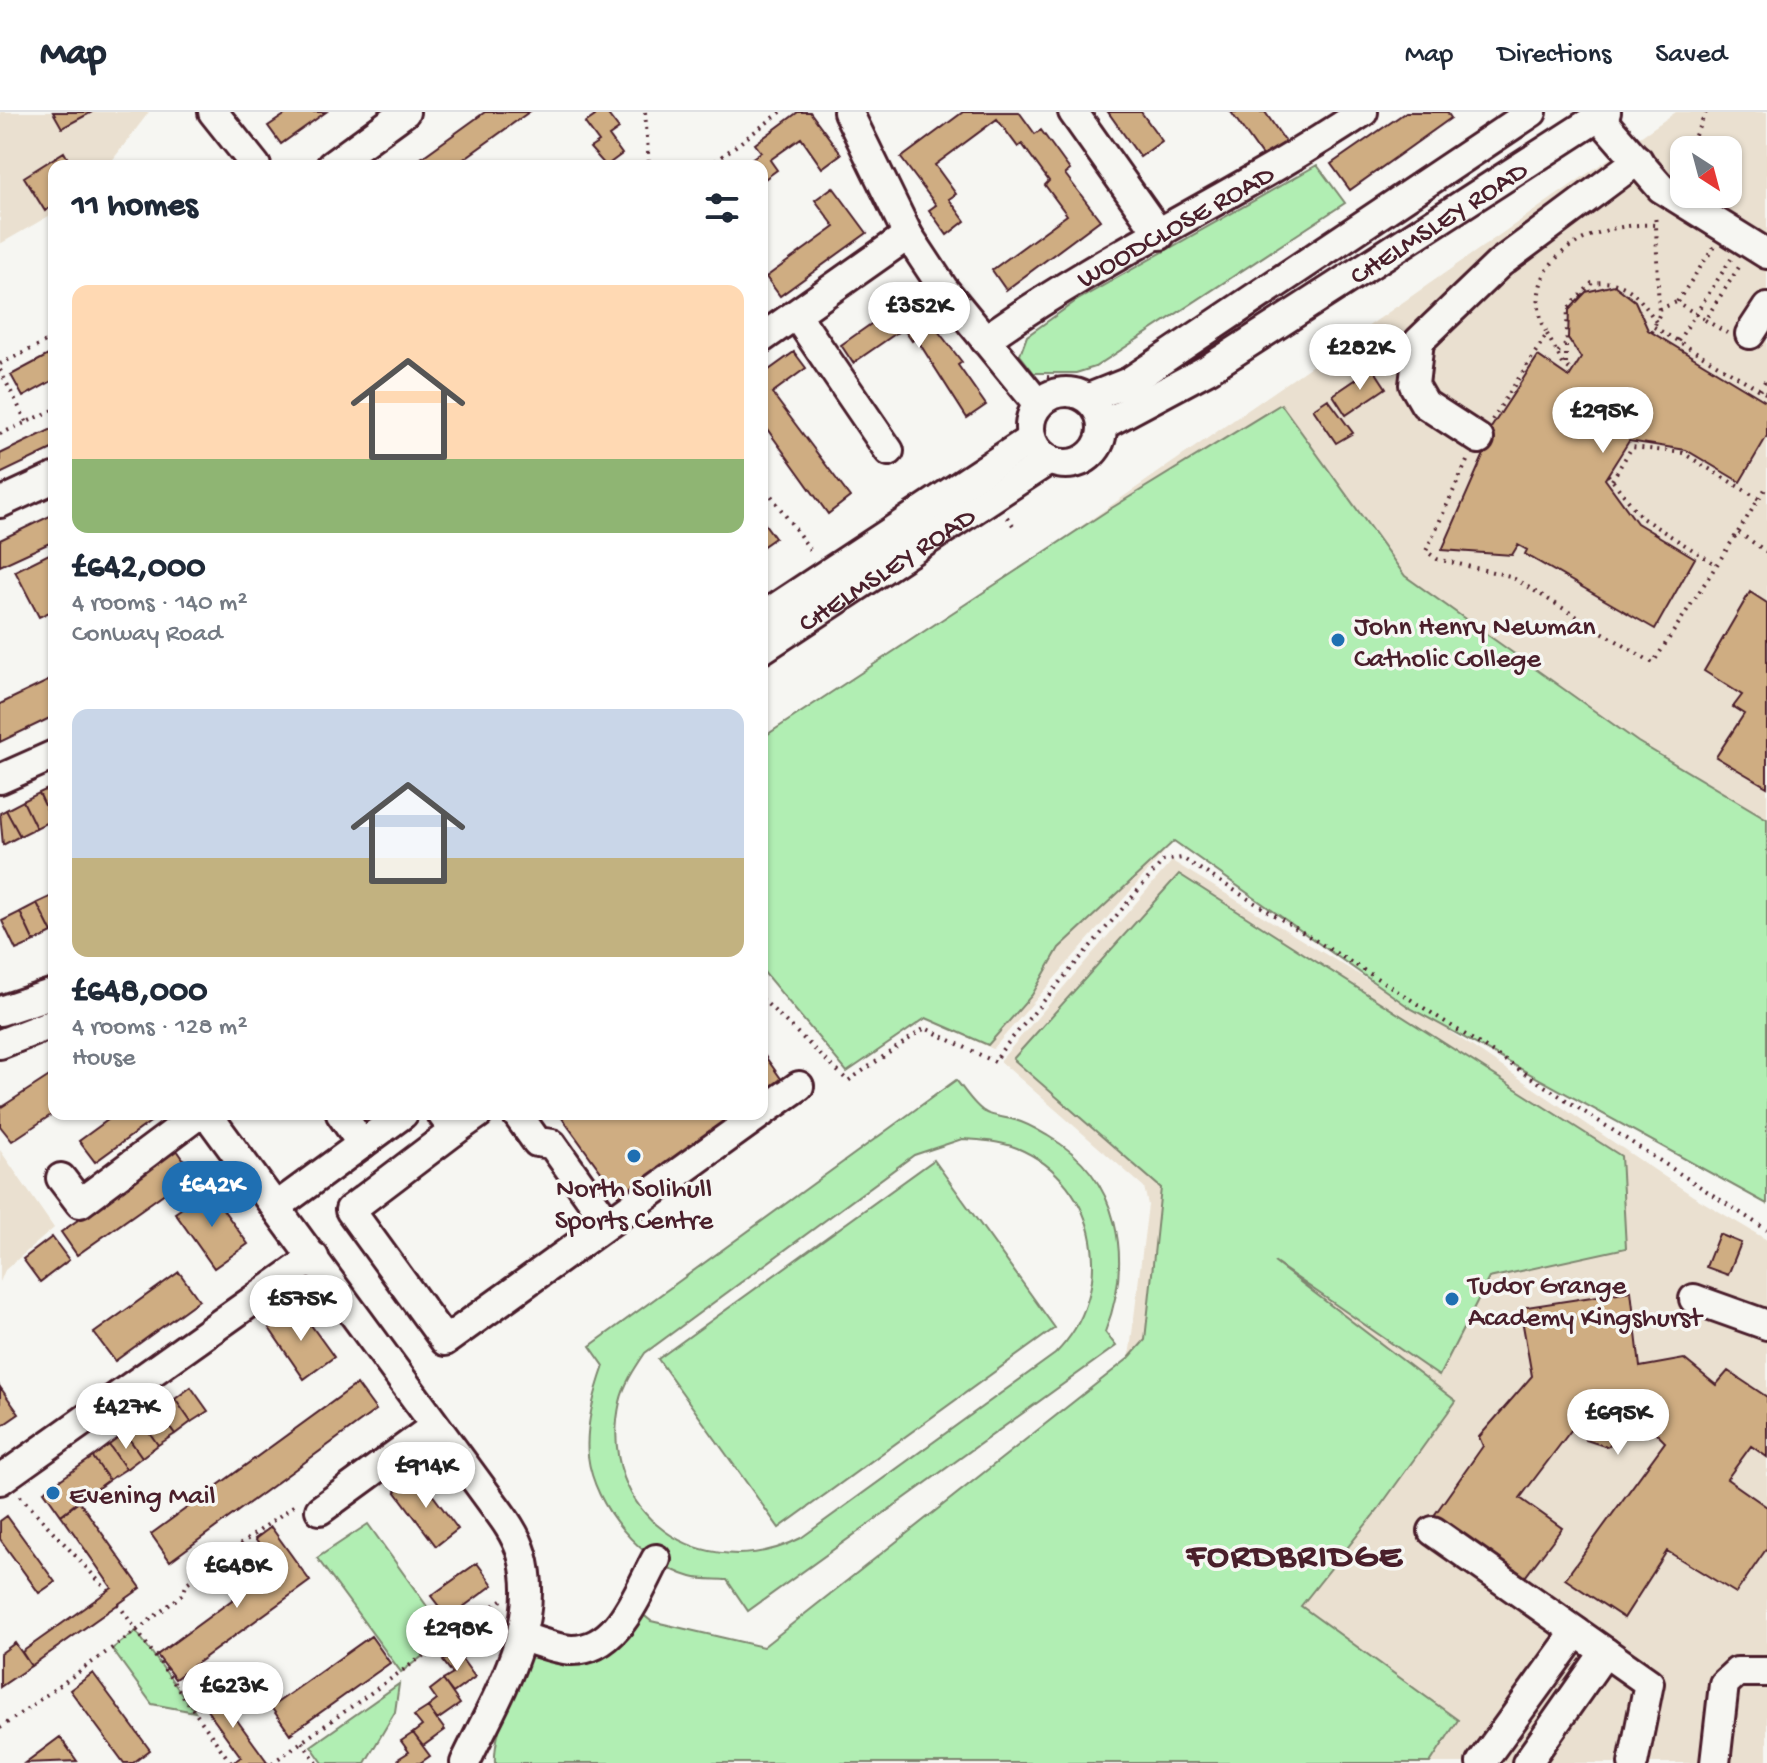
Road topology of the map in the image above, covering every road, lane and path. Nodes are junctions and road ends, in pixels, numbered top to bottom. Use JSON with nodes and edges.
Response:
{"nodes":[{"id":1,"x":213,"y":112,"type":"edge"},
{"id":2,"x":405,"y":112,"type":"edge"},
{"id":3,"x":645,"y":112,"type":"edge"},
{"id":4,"x":781,"y":112,"type":"edge"},
{"id":5,"x":848,"y":112,"type":"edge"},
{"id":6,"x":1073,"y":112,"type":"edge"},
{"id":7,"x":1363,"y":112,"type":"edge"},
{"id":8,"x":1532,"y":112,"type":"edge"},
{"id":9,"x":1706,"y":112,"type":"edge"},
{"id":10,"x":1602,"y":114,"type":"edge"},
{"id":11,"x":1695,"y":136,"type":"edge"},
{"id":12,"x":251,"y":160,"type":"edge"},
{"id":13,"x":339,"y":160,"type":"edge"},
{"id":14,"x":649,"y":160,"type":"edge"},
{"id":15,"x":717,"y":160,"type":"edge"},
{"id":16,"x":1638,"y":160,"type":"junction"},
{"id":17,"x":1670,"y":180,"type":"edge"},
{"id":18,"x":1664,"y":190,"type":"junction"},
{"id":19,"x":1670,"y":192,"type":"edge"},
{"id":20,"x":1708,"y":208,"type":"edge"},
{"id":21,"x":1656,"y":225,"type":"junction"},
{"id":22,"x":908,"y":235,"type":"junction"},
{"id":23,"x":1160,"y":235,"type":"junction"},
{"id":24,"x":1716,"y":244,"type":"dead end"},
{"id":25,"x":1733,"y":255,"type":"dead end"},
{"id":26,"x":1755,"y":258,"type":"edge"},
{"id":27,"x":1677,"y":302,"type":"junction"},
{"id":28,"x":1767,"y":308,"type":"edge"},
{"id":29,"x":1659,"y":309,"type":"junction"},
{"id":30,"x":1696,"y":314,"type":"junction"},
{"id":31,"x":797,"y":316,"type":"junction"},
{"id":32,"x":1654,"y":327,"type":"junction"},
{"id":33,"x":768,"y":334,"type":"edge"},
{"id":34,"x":1547,"y":334,"type":"junction"},
{"id":35,"x":1750,"y":334,"type":"dead end"},
{"id":36,"x":985,"y":340,"type":"junction"},
{"id":37,"x":48,"y":341,"type":"edge"},
{"id":38,"x":1678,"y":341,"type":"junction"},
{"id":39,"x":1566,"y":344,"type":"junction"},
{"id":40,"x":1558,"y":352,"type":"junction"},
{"id":41,"x":0,"y":367,"type":"edge"},
{"id":42,"x":1566,"y":367,"type":"junction"},
{"id":43,"x":1572,"y":371,"type":"dead end"},
{"id":44,"x":1767,"y":378,"type":"edge"},
{"id":45,"x":1760,"y":390,"type":"junction"},
{"id":46,"x":1767,"y":394,"type":"edge"},
{"id":47,"x":1089,"y":398,"type":"junction"},
{"id":48,"x":1038,"y":404,"type":"junction"},
{"id":49,"x":48,"y":413,"type":"edge"},
{"id":50,"x":27,"y":423,"type":"junction"},
{"id":51,"x":1103,"y":425,"type":"junction"},
{"id":52,"x":0,"y":434,"type":"edge"},
{"id":53,"x":1479,"y":439,"type":"junction"},
{"id":54,"x":1040,"y":450,"type":"junction"},
{"id":55,"x":889,"y":451,"type":"dead end"},
{"id":56,"x":48,"y":481,"type":"edge"},
{"id":57,"x":1767,"y":486,"type":"edge"},
{"id":58,"x":768,"y":491,"type":"edge"},
{"id":59,"x":1759,"y":499,"type":"junction"},
{"id":60,"x":0,"y":503,"type":"edge"},
{"id":61,"x":1738,"y":532,"type":"junction"},
{"id":62,"x":811,"y":551,"type":"dead end"},
{"id":63,"x":1767,"y":552,"type":"edge"},
{"id":64,"x":1717,"y":565,"type":"junction"},
{"id":65,"x":768,"y":613,"type":"edge"},
{"id":66,"x":768,"y":645,"type":"edge"},
{"id":67,"x":48,"y":758,"type":"edge"},
{"id":68,"x":0,"y":779,"type":"edge"},
{"id":69,"x":48,"y":995,"type":"edge"},
{"id":70,"x":768,"y":1005,"type":"edge"},
{"id":71,"x":0,"y":1011,"type":"edge"},
{"id":72,"x":48,"y":1025,"type":"edge"},
{"id":73,"x":0,"y":1044,"type":"edge"},
{"id":74,"x":799,"y":1086,"type":"dead end"},
{"id":75,"x":768,"y":1108,"type":"edge"},
{"id":76,"x":191,"y":1120,"type":"edge"},
{"id":77,"x":211,"y":1120,"type":"edge"},
{"id":78,"x":345,"y":1120,"type":"edge"},
{"id":79,"x":395,"y":1120,"type":"edge"},
{"id":80,"x":521,"y":1120,"type":"edge"},
{"id":81,"x":751,"y":1120,"type":"edge"},
{"id":82,"x":448,"y":1123,"type":"edge"},
{"id":83,"x":362,"y":1144,"type":"junction"},
{"id":84,"x":61,"y":1178,"type":"dead end"},
{"id":85,"x":276,"y":1207,"type":"junction"},
{"id":86,"x":608,"y":1223,"type":"junction"},
{"id":87,"x":1767,"y":1230,"type":"edge"},
{"id":88,"x":314,"y":1257,"type":"junction"},
{"id":89,"x":1694,"y":1299,"type":"dead end"},
{"id":90,"x":1767,"y":1325,"type":"edge"},
{"id":91,"x":435,"y":1426,"type":"junction"},
{"id":92,"x":2,"y":1479,"type":"edge"},
{"id":93,"x":314,"y":1505,"type":"joint"},
{"id":94,"x":1433,"y":1531,"type":"dead end"},
{"id":95,"x":656,"y":1559,"type":"dead end"},
{"id":96,"x":528,"y":1582,"type":"junction"},
{"id":97,"x":108,"y":1591,"type":"dead end"},
{"id":98,"x":118,"y":1604,"type":"dead end"},
{"id":99,"x":136,"y":1631,"type":"junction"},
{"id":100,"x":1576,"y":1632,"type":"junction"},
{"id":101,"x":522,"y":1637,"type":"junction"},
{"id":102,"x":1605,"y":1652,"type":"junction"},
{"id":103,"x":1767,"y":1672,"type":"edge"},
{"id":104,"x":0,"y":1728,"type":"edge"},
{"id":105,"x":302,"y":1742,"type":"junction"},
{"id":106,"x":231,"y":1763,"type":"edge"},
{"id":107,"x":272,"y":1763,"type":"edge"},
{"id":108,"x":317,"y":1763,"type":"edge"},
{"id":109,"x":465,"y":1763,"type":"edge"},
{"id":110,"x":1481,"y":1763,"type":"edge"},
{"id":111,"x":1527,"y":1763,"type":"edge"},
{"id":112,"x":1633,"y":1763,"type":"edge"},
{"id":113,"x":1715,"y":1763,"type":"edge"}],
"edges":[{"from":1,"to":12,"type":"street"},
{"from":2,"to":13,"type":"street"},
{"from":3,"to":14,"type":"path"},
{"from":4,"to":15,"type":"path"},
{"from":5,"to":22,"type":"street"},
{"from":6,"to":23,"type":"street"},
{"from":7,"to":23,"type":"street","name":"WOODCLOSE ROAD"},
{"from":8,"to":47,"type":"street","name":"CHELMSLEY ROAD"},
{"from":9,"to":11,"type":"path"},
{"from":10,"to":16,"type":"street"},
{"from":10,"to":51,"type":"street","name":"CHELMSLEY ROAD"},
{"from":16,"to":18,"type":"street"},
{"from":16,"to":53,"type":"street"},
{"from":17,"to":18,"type":"path"},
{"from":18,"to":19,"type":"street"},
{"from":18,"to":21,"type":"path"},
{"from":20,"to":26,"type":"street"},
{"from":21,"to":29,"type":"path"},
{"from":21,"to":34,"type":"path"},
{"from":22,"to":31,"type":"street"},
{"from":22,"to":36,"type":"street"},
{"from":23,"to":36,"type":"street","name":"WOODCLOSE ROAD"},
{"from":24,"to":27,"type":"path"},
{"from":25,"to":30,"type":"path"},
{"from":26,"to":30,"type":"path"},
{"from":27,"to":29,"type":"path"},
{"from":27,"to":30,"type":"path"},
{"from":28,"to":35,"type":"street"},
{"from":29,"to":32,"type":"path"},
{"from":30,"to":38,"type":"path"},
{"from":31,"to":33,"type":"street"},
{"from":31,"to":55,"type":"street"},
{"from":32,"to":38,"type":"path"},
{"from":32,"to":39,"type":"path"},
{"from":34,"to":40,"type":"path"},
{"from":34,"to":53,"type":"path"},
{"from":36,"to":48,"type":"street"},
{"from":37,"to":41,"type":"path"},
{"from":38,"to":45,"type":"path"},
{"from":39,"to":40,"type":"path"},
{"from":39,"to":42,"type":"path"},
{"from":40,"to":42,"type":"path"},
{"from":41,"to":50,"type":"path"},
{"from":42,"to":43,"type":"path"},
{"from":44,"to":45,"type":"path"},
{"from":45,"to":46,"type":"path"},
{"from":47,"to":48,"type":"street","name":"CHELMSLEY ROAD"},
{"from":47,"to":51,"type":"street"},
{"from":48,"to":54,"type":"street"},
{"from":49,"to":50,"type":"path"},
{"from":50,"to":52,"type":"path"},
{"from":51,"to":54,"type":"street","name":"CHELMSLEY ROAD"},
{"from":53,"to":64,"type":"path"},
{"from":54,"to":65,"type":"street","name":"CHELMSLEY ROAD"},
{"from":54,"to":66,"type":"street","name":"CHELMSLEY ROAD"},
{"from":56,"to":60,"type":"street"},
{"from":57,"to":59,"type":"path"},
{"from":58,"to":62,"type":"path"},
{"from":59,"to":61,"type":"path"},
{"from":59,"to":64,"type":"path"},
{"from":61,"to":63,"type":"path"},
{"from":61,"to":64,"type":"path"},
{"from":67,"to":68,"type":"street"},
{"from":69,"to":71,"type":"street"},
{"from":70,"to":87,"type":"path"},
{"from":72,"to":73,"type":"street"},
{"from":74,"to":75,"type":"street"},
{"from":76,"to":84,"type":"street"},
{"from":77,"to":85,"type":"street"},
{"from":78,"to":83,"type":"street"},
{"from":79,"to":83,"type":"street"},
{"from":80,"to":86,"type":"street"},
{"from":81,"to":86,"type":"street"},
{"from":82,"to":86,"type":"street"},
{"from":83,"to":85,"type":"street"},
{"from":85,"to":88,"type":"street"},
{"from":88,"to":91,"type":"street"},
{"from":88,"to":92,"type":"street"},
{"from":89,"to":90,"type":"street"},
{"from":91,"to":93,"type":"street"},
{"from":91,"to":96,"type":"street"},
{"from":92,"to":97,"type":"path"},
{"from":93,"to":99,"type":"path"},
{"from":94,"to":100,"type":"street"},
{"from":95,"to":101,"type":"street"},
{"from":96,"to":101,"type":"street"},
{"from":96,"to":105,"type":"path"},
{"from":98,"to":99,"type":"path"},
{"from":99,"to":104,"type":"path"},
{"from":99,"to":106,"type":"path"},
{"from":100,"to":102,"type":"street"},
{"from":100,"to":110,"type":"street"},
{"from":101,"to":109,"type":"street"},
{"from":102,"to":111,"type":"street"},
{"from":102,"to":112,"type":"street"},
{"from":103,"to":113,"type":"street"},
{"from":105,"to":107,"type":"path"},
{"from":105,"to":108,"type":"path"}]}
